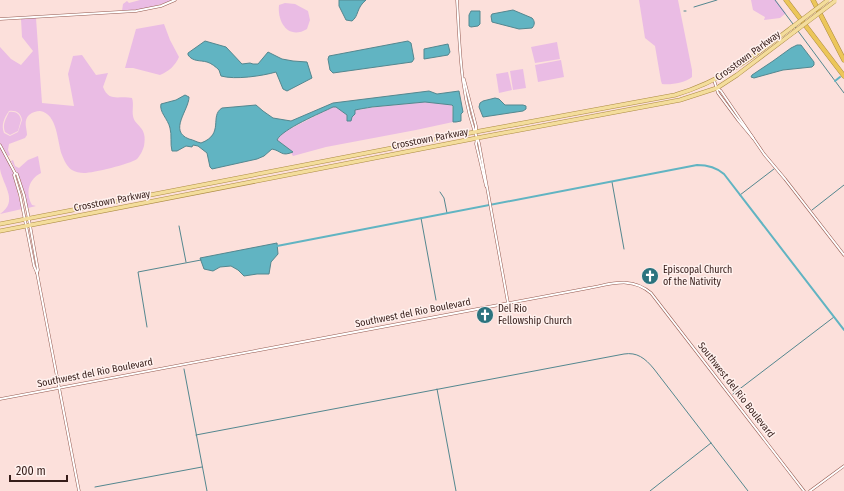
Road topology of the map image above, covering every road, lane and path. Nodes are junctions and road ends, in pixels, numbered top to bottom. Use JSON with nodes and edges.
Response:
{"nodes":[{"id":1,"x":175,"y":0,"type":"edge"},
{"id":2,"x":457,"y":0,"type":"edge"},
{"id":3,"x":786,"y":0,"type":"edge"},
{"id":4,"x":813,"y":0,"type":"edge"},
{"id":5,"x":828,"y":0,"type":"edge"},
{"id":6,"x":835,"y":0,"type":"edge"},
{"id":7,"x":0,"y":19,"type":"edge"},
{"id":8,"x":844,"y":60,"type":"edge"},
{"id":9,"x":844,"y":76,"type":"edge"},
{"id":10,"x":714,"y":80,"type":"junction"},
{"id":11,"x":718,"y":88,"type":"junction"},
{"id":12,"x":476,"y":132,"type":"junction"},
{"id":13,"x":477,"y":138,"type":"junction"},
{"id":14,"x":0,"y":145,"type":"edge"},
{"id":15,"x":26,"y":219,"type":"junction"},
{"id":16,"x":0,"y":224,"type":"edge"},
{"id":17,"x":27,"y":225,"type":"junction"},
{"id":18,"x":0,"y":231,"type":"edge"},
{"id":19,"x":844,"y":256,"type":"edge"},
{"id":20,"x":508,"y":303,"type":"junction"},
{"id":21,"x":59,"y":388,"type":"junction"},
{"id":22,"x":0,"y":399,"type":"edge"},
{"id":23,"x":844,"y":466,"type":"edge"},
{"id":24,"x":79,"y":491,"type":"edge"},
{"id":25,"x":804,"y":491,"type":"edge"},
{"id":26,"x":810,"y":491,"type":"edge"}],
"edges":[{"from":1,"to":7,"type":"street"},
{"from":2,"to":12,"type":"street"},
{"from":3,"to":9,"type":"highway"},
{"from":4,"to":8,"type":"highway"},
{"from":5,"to":10,"type":"main road","name":"Crosstown Parkway","bridge":true},
{"from":6,"to":11,"type":"main road","name":"Crosstown Parkway","bridge":true},
{"from":10,"to":11,"type":"street"},
{"from":10,"to":12,"type":"main road","name":"Crosstown Parkway"},
{"from":11,"to":13,"type":"main road","name":"Crosstown Parkway"},
{"from":11,"to":19,"type":"street"},
{"from":12,"to":13,"type":"street"},
{"from":12,"to":15,"type":"main road","name":"Crosstown Parkway"},
{"from":13,"to":17,"type":"main road","name":"Crosstown Parkway"},
{"from":13,"to":20,"type":"street"},
{"from":14,"to":15,"type":"street"},
{"from":15,"to":16,"type":"main road","name":"Crosstown Parkway"},
{"from":15,"to":17,"type":"street"},
{"from":17,"to":18,"type":"main road","name":"Crosstown Parkway"},
{"from":17,"to":21,"type":"street"},
{"from":20,"to":21,"type":"street","name":"Southwest del Rio Boulevard"},
{"from":20,"to":25,"type":"street","name":"Southwest del Rio Boulevard"},
{"from":21,"to":22,"type":"street","name":"Southwest del Rio Boulevard"},
{"from":21,"to":24,"type":"street"},
{"from":23,"to":26,"type":"street"}]}
